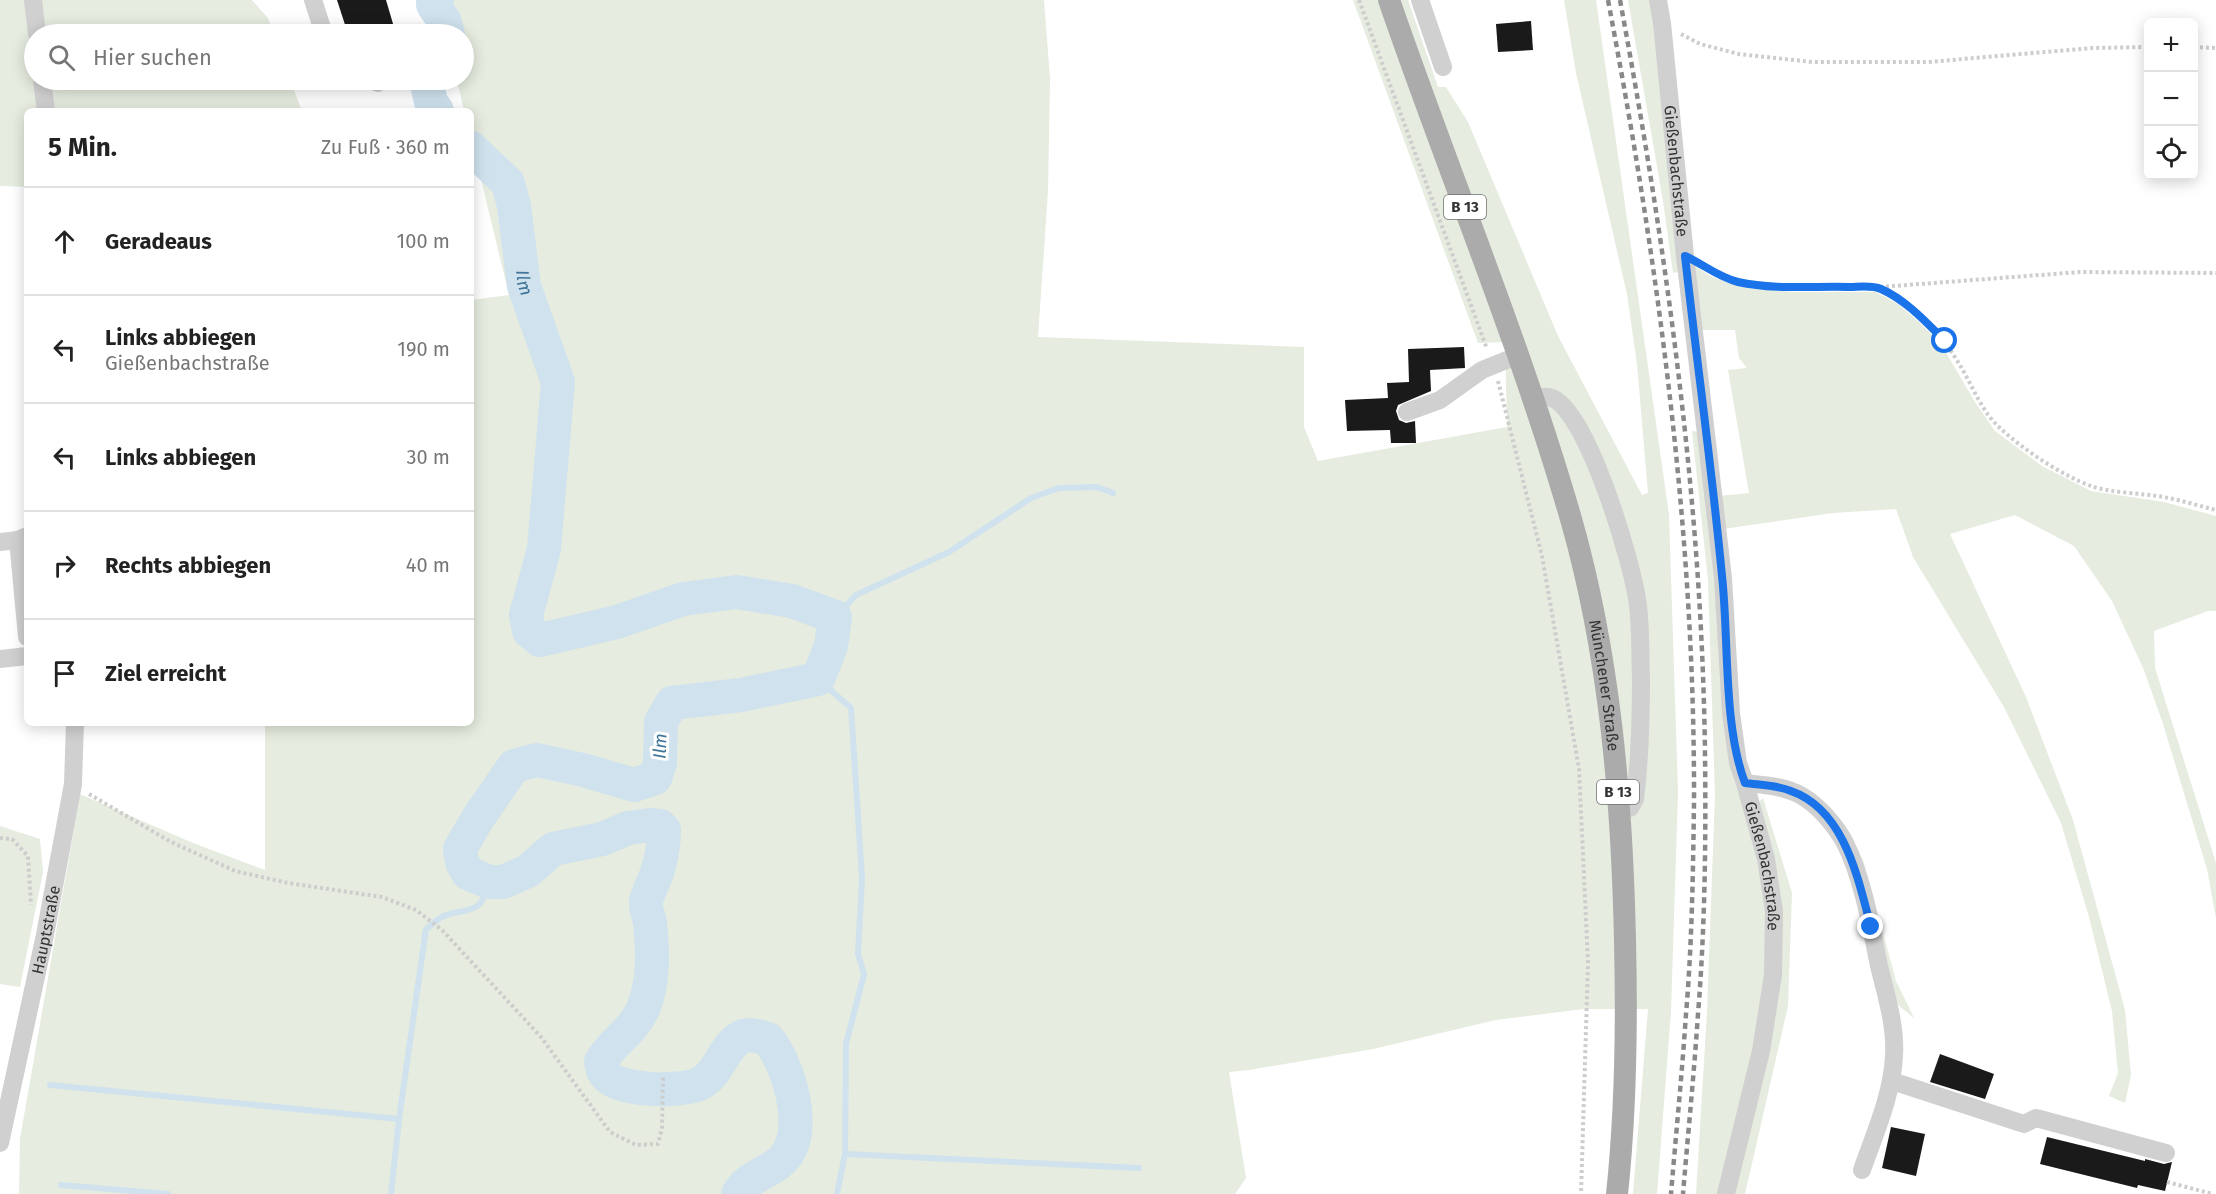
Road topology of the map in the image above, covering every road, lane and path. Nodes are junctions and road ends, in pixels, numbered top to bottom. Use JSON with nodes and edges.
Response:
{"nodes":[{"id":1,"x":33,"y":0,"type":"edge"},
{"id":2,"x":314,"y":0,"type":"edge"},
{"id":3,"x":1359,"y":0,"type":"edge"},
{"id":4,"x":1389,"y":0,"type":"edge"},
{"id":5,"x":1420,"y":0,"type":"edge"},
{"id":6,"x":1658,"y":0,"type":"edge"},
{"id":7,"x":1662,"y":23,"type":"junction"},
{"id":8,"x":36,"y":24,"type":"edge"},
{"id":9,"x":321,"y":24,"type":"edge"},
{"id":10,"x":2144,"y":47,"type":"edge"},
{"id":11,"x":2198,"y":47,"type":"edge"},
{"id":12,"x":2216,"y":48,"type":"edge"},
{"id":13,"x":1443,"y":67,"type":"dead end"},
{"id":14,"x":43,"y":90,"type":"edge"},
{"id":15,"x":46,"y":108,"type":"edge"},
{"id":16,"x":1685,"y":256,"type":"junction"},
{"id":17,"x":2216,"y":273,"type":"edge"},
{"id":18,"x":1879,"y":287,"type":"junction"},
{"id":19,"x":1519,"y":355,"type":"junction"},
{"id":20,"x":1493,"y":366,"type":"junction"},
{"id":21,"x":1534,"y":400,"type":"junction"},
{"id":22,"x":1407,"y":412,"type":"dead end"},
{"id":23,"x":2216,"y":510,"type":"edge"},
{"id":24,"x":23,"y":538,"type":"edge"},
{"id":25,"x":0,"y":542,"type":"edge"},
{"id":26,"x":24,"y":563,"type":"edge"},
{"id":27,"x":24,"y":656,"type":"edge"},
{"id":28,"x":0,"y":659,"type":"edge"},
{"id":29,"x":75,"y":726,"type":"edge"},
{"id":30,"x":1745,"y":783,"type":"junction"},
{"id":31,"x":73,"y":784,"type":"junction"},
{"id":32,"x":1620,"y":810,"type":"junction"},
{"id":33,"x":0,"y":838,"type":"edge"},
{"id":34,"x":45,"y":935,"type":"junction"},
{"id":35,"x":663,"y":1077,"type":"dead end"},
{"id":36,"x":1892,"y":1081,"type":"junction"},
{"id":37,"x":0,"y":1136,"type":"edge"},
{"id":38,"x":0,"y":1143,"type":"edge"},
{"id":39,"x":2166,"y":1153,"type":"dead end"},
{"id":40,"x":1863,"y":1170,"type":"dead end"},
{"id":41,"x":2167,"y":1182,"type":"dead end"},
{"id":42,"x":1581,"y":1194,"type":"edge"},
{"id":43,"x":1617,"y":1194,"type":"edge"},
{"id":44,"x":1726,"y":1194,"type":"edge"},
{"id":45,"x":2213,"y":1194,"type":"edge"}],
"edges":[{"from":1,"to":8,"type":"street"},
{"from":2,"to":9,"type":"street"},
{"from":3,"to":20,"type":"path"},
{"from":4,"to":19,"type":"main road","number":"B 13"},
{"from":5,"to":13,"type":"street"},
{"from":6,"to":7,"type":"street","name":"Gießenbachstraße"},
{"from":7,"to":10,"type":"path"},
{"from":7,"to":16,"type":"street","name":"Gießenbachstraße"},
{"from":11,"to":12,"type":"path"},
{"from":14,"to":15,"type":"street"},
{"from":16,"to":18,"type":"path"},
{"from":16,"to":30,"type":"street","name":"Gießenbachstraße"},
{"from":17,"to":18,"type":"path"},
{"from":18,"to":23,"type":"path"},
{"from":19,"to":20,"type":"street"},
{"from":19,"to":21,"type":"main road","number":"B 13"},
{"from":20,"to":22,"type":"street"},
{"from":20,"to":42,"type":"path"},
{"from":21,"to":32,"type":"main road","name":"Münchener Straße","number":"B 13"},
{"from":21,"to":32,"type":"street"},
{"from":24,"to":25,"type":"street"},
{"from":24,"to":26,"type":"street"},
{"from":27,"to":28,"type":"street"},
{"from":29,"to":31,"type":"street","name":"Hauptstraße"},
{"from":30,"to":36,"type":"street"},
{"from":30,"to":44,"type":"street","name":"Gießenbachstraße"},
{"from":31,"to":34,"type":"street","name":"Hauptstraße"},
{"from":31,"to":35,"type":"path"},
{"from":32,"to":43,"type":"main road","name":"Münchener Straße","number":"B 13"},
{"from":33,"to":34,"type":"path"},
{"from":34,"to":37,"type":"street","name":"Hauptstraße"},
{"from":36,"to":39,"type":"street"},
{"from":36,"to":40,"type":"street"},
{"from":37,"to":38,"type":"street","name":"Hauptstraße"},
{"from":41,"to":45,"type":"path"}]}
